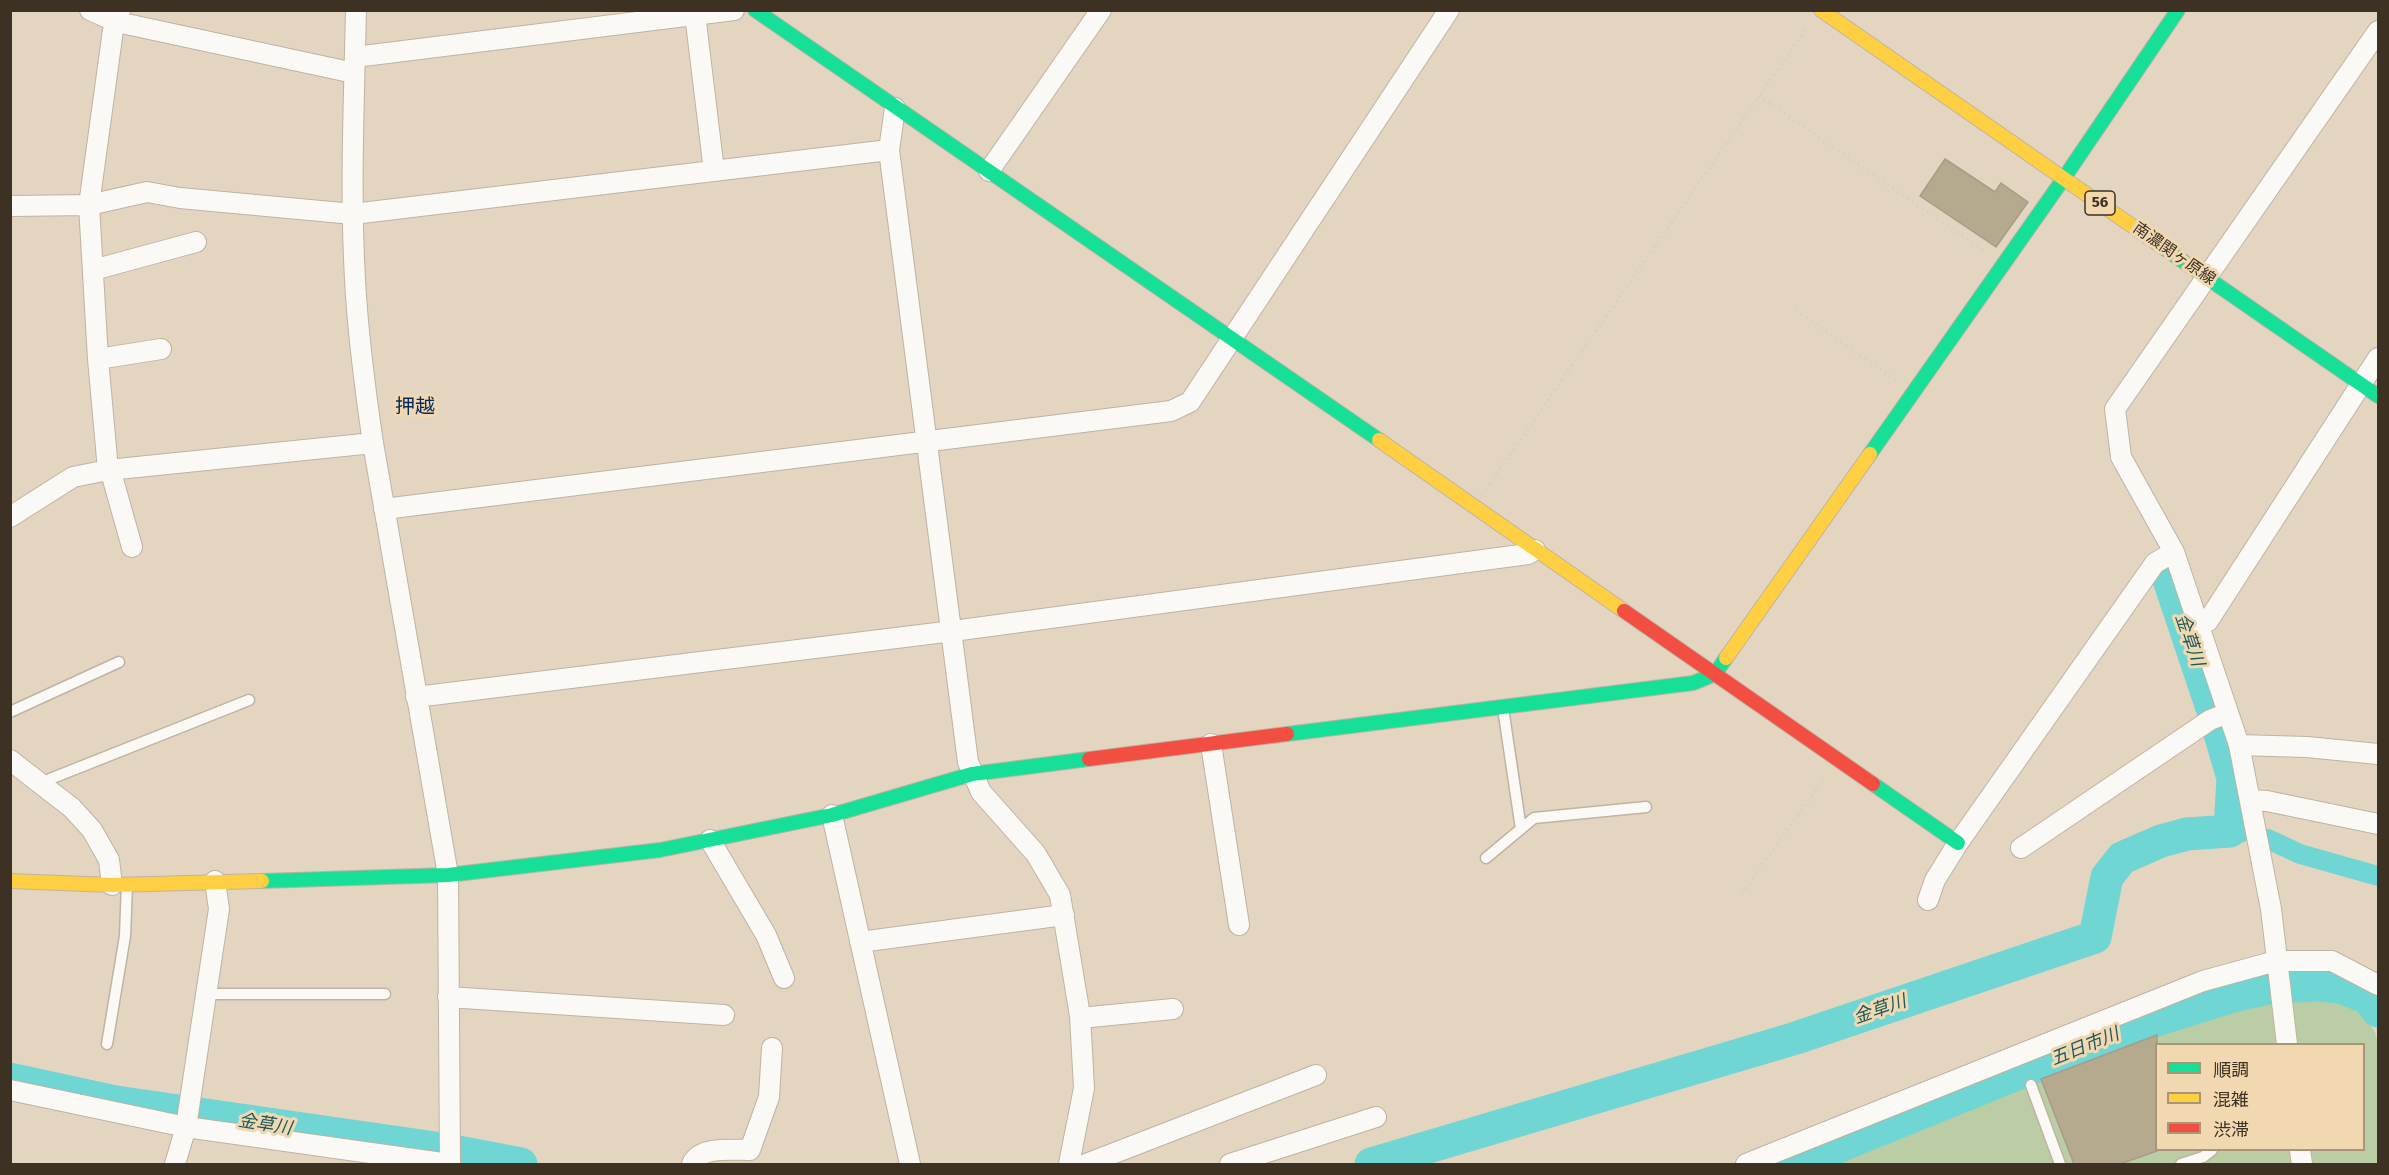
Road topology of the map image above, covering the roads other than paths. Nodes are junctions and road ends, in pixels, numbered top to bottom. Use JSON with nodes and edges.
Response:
{"nodes":[{"id":1,"x":90,"y":10,"type":"edge"},
{"id":2,"x":356,"y":10,"type":"edge"},
{"id":3,"x":735,"y":10,"type":"edge"},
{"id":4,"x":755,"y":10,"type":"edge"},
{"id":5,"x":1101,"y":10,"type":"edge"},
{"id":6,"x":1449,"y":10,"type":"edge"},
{"id":7,"x":2178,"y":10,"type":"edge"},
{"id":8,"x":695,"y":14,"type":"junction"},
{"id":9,"x":1817,"y":15,"type":"edge"},
{"id":10,"x":118,"y":16,"type":"edge"},
{"id":11,"x":2379,"y":31,"type":"edge"},
{"id":12,"x":355,"y":65,"type":"junction"},
{"id":13,"x":895,"y":108,"type":"junction"},
{"id":14,"x":889,"y":150,"type":"junction"},
{"id":15,"x":714,"y":171,"type":"junction"},
{"id":16,"x":989,"y":171,"type":"junction"},
{"id":17,"x":2064,"y":178,"type":"junction"},
{"id":18,"x":89,"y":205,"type":"junction"},
{"id":19,"x":10,"y":206,"type":"edge"},
{"id":20,"x":353,"y":214,"type":"junction"},
{"id":21,"x":196,"y":242,"type":"dead end"},
{"id":22,"x":93,"y":270,"type":"junction"},
{"id":23,"x":2207,"y":278,"type":"junction"},
{"id":24,"x":1232,"y":338,"type":"junction"},
{"id":25,"x":161,"y":349,"type":"dead end"},
{"id":26,"x":2379,"y":358,"type":"edge"},
{"id":27,"x":98,"y":359,"type":"junction"},
{"id":28,"x":2362,"y":384,"type":"junction"},
{"id":29,"x":2379,"y":396,"type":"edge"},
{"id":30,"x":928,"y":441,"type":"junction"},
{"id":31,"x":373,"y":443,"type":"junction"},
{"id":32,"x":109,"y":470,"type":"junction"},
{"id":33,"x":384,"y":509,"type":"junction"},
{"id":34,"x":10,"y":517,"type":"edge"},
{"id":35,"x":132,"y":547,"type":"dead end"},
{"id":36,"x":1535,"y":550,"type":"junction"},
{"id":37,"x":2174,"y":552,"type":"junction"},
{"id":38,"x":2199,"y":626,"type":"junction"},
{"id":39,"x":953,"y":631,"type":"junction"},
{"id":40,"x":119,"y":662,"type":"dead end"},
{"id":41,"x":1715,"y":674,"type":"junction"},
{"id":42,"x":416,"y":697,"type":"junction"},
{"id":43,"x":249,"y":700,"type":"dead end"},
{"id":44,"x":1503,"y":707,"type":"junction"},
{"id":45,"x":10,"y":711,"type":"edge"},
{"id":46,"x":2228,"y":713,"type":"junction"},
{"id":47,"x":1211,"y":744,"type":"junction"},
{"id":48,"x":2239,"y":745,"type":"junction"},
{"id":49,"x":2379,"y":754,"type":"edge"},
{"id":50,"x":10,"y":760,"type":"edge"},
{"id":51,"x":972,"y":774,"type":"junction"},
{"id":52,"x":44,"y":786,"type":"junction"},
{"id":53,"x":2250,"y":800,"type":"junction"},
{"id":54,"x":1646,"y":807,"type":"dead end"},
{"id":55,"x":832,"y":815,"type":"junction"},
{"id":56,"x":2379,"y":824,"type":"edge"},
{"id":57,"x":1521,"y":829,"type":"junction"},
{"id":58,"x":710,"y":840,"type":"junction"},
{"id":59,"x":1958,"y":843,"type":"junction"},
{"id":60,"x":2021,"y":848,"type":"dead end"},
{"id":61,"x":1486,"y":858,"type":"dead end"},
{"id":62,"x":448,"y":875,"type":"junction"},
{"id":63,"x":10,"y":881,"type":"edge"},
{"id":64,"x":216,"y":881,"type":"junction"},
{"id":65,"x":120,"y":885,"type":"junction"},
{"id":66,"x":1928,"y":900,"type":"dead end"},
{"id":67,"x":1064,"y":915,"type":"junction"},
{"id":68,"x":1239,"y":925,"type":"dead end"},
{"id":69,"x":860,"y":942,"type":"junction"},
{"id":70,"x":2276,"y":961,"type":"junction"},
{"id":71,"x":784,"y":978,"type":"dead end"},
{"id":72,"x":2379,"y":985,"type":"edge"},
{"id":73,"x":206,"y":994,"type":"junction"},
{"id":74,"x":385,"y":994,"type":"dead end"},
{"id":75,"x":448,"y":997,"type":"junction"},
{"id":76,"x":1173,"y":1009,"type":"dead end"},
{"id":77,"x":724,"y":1016,"type":"dead end"},
{"id":78,"x":1080,"y":1018,"type":"junction"},
{"id":79,"x":2287,"y":1043,"type":"edge"},
{"id":80,"x":107,"y":1044,"type":"dead end"},
{"id":81,"x":772,"y":1048,"type":"dead end"},
{"id":82,"x":1316,"y":1075,"type":"dead end"},
{"id":83,"x":2031,"y":1086,"type":"dead end"},
{"id":84,"x":10,"y":1090,"type":"edge"},
{"id":85,"x":1376,"y":1117,"type":"dead end"},
{"id":86,"x":186,"y":1127,"type":"junction"},
{"id":87,"x":2209,"y":1151,"type":"edge"},
{"id":88,"x":175,"y":1164,"type":"edge"},
{"id":89,"x":449,"y":1164,"type":"edge"},
{"id":90,"x":692,"y":1164,"type":"edge"},
{"id":91,"x":910,"y":1164,"type":"edge"},
{"id":92,"x":1069,"y":1164,"type":"edge"},
{"id":93,"x":1086,"y":1164,"type":"edge"},
{"id":94,"x":1230,"y":1164,"type":"edge"},
{"id":95,"x":1746,"y":1164,"type":"edge"},
{"id":96,"x":2060,"y":1164,"type":"edge"},
{"id":97,"x":2181,"y":1164,"type":"edge"}],
"edges":[{"from":1,"to":10,"type":"street"},
{"from":2,"to":12,"type":"street"},
{"from":3,"to":8,"type":"street"},
{"from":4,"to":13,"type":"street"},
{"from":5,"to":16,"type":"street"},
{"from":6,"to":24,"type":"street"},
{"from":7,"to":17,"type":"street"},
{"from":8,"to":12,"type":"street"},
{"from":8,"to":15,"type":"street"},
{"from":9,"to":17,"type":"street","name":"南濃関ヶ原線","number":"56"},
{"from":10,"to":12,"type":"street"},
{"from":10,"to":18,"type":"street"},
{"from":11,"to":23,"type":"street"},
{"from":12,"to":20,"type":"street"},
{"from":13,"to":14,"type":"street"},
{"from":13,"to":16,"type":"street"},
{"from":14,"to":15,"type":"street"},
{"from":14,"to":30,"type":"street"},
{"from":15,"to":20,"type":"street"},
{"from":16,"to":24,"type":"street"},
{"from":17,"to":23,"type":"street","name":"南濃関ヶ原線","number":"56"},
{"from":17,"to":41,"type":"street"},
{"from":18,"to":19,"type":"street"},
{"from":18,"to":20,"type":"street"},
{"from":18,"to":22,"type":"street"},
{"from":20,"to":31,"type":"street"},
{"from":21,"to":22,"type":"street"},
{"from":22,"to":27,"type":"street"},
{"from":23,"to":28,"type":"street","name":"南濃関ヶ原線","number":"56"},
{"from":23,"to":37,"type":"street"},
{"from":24,"to":30,"type":"street"},
{"from":24,"to":36,"type":"street"},
{"from":25,"to":27,"type":"street"},
{"from":26,"to":28,"type":"street"},
{"from":27,"to":32,"type":"street"},
{"from":28,"to":29,"type":"street","name":"南濃関ヶ原線","number":"56"},
{"from":28,"to":38,"type":"street"},
{"from":30,"to":33,"type":"street"},
{"from":30,"to":39,"type":"street"},
{"from":31,"to":32,"type":"street"},
{"from":31,"to":33,"type":"street"},
{"from":32,"to":34,"type":"street"},
{"from":32,"to":35,"type":"street"},
{"from":33,"to":42,"type":"street"},
{"from":36,"to":39,"type":"street"},
{"from":36,"to":41,"type":"street"},
{"from":37,"to":38,"type":"street"},
{"from":37,"to":59,"type":"street"},
{"from":38,"to":46,"type":"street"},
{"from":39,"to":42,"type":"street"},
{"from":39,"to":51,"type":"street"},
{"from":40,"to":45,"type":"lane"},
{"from":41,"to":44,"type":"street"},
{"from":41,"to":59,"type":"street"},
{"from":42,"to":62,"type":"street"},
{"from":43,"to":52,"type":"lane"},
{"from":44,"to":47,"type":"street"},
{"from":44,"to":57,"type":"lane"},
{"from":46,"to":48,"type":"street"},
{"from":46,"to":60,"type":"street"},
{"from":47,"to":51,"type":"street"},
{"from":47,"to":68,"type":"street"},
{"from":48,"to":49,"type":"street"},
{"from":48,"to":53,"type":"street"},
{"from":50,"to":52,"type":"street"},
{"from":51,"to":55,"type":"street"},
{"from":51,"to":67,"type":"street"},
{"from":52,"to":65,"type":"street"},
{"from":53,"to":56,"type":"street"},
{"from":53,"to":70,"type":"street"},
{"from":54,"to":57,"type":"lane"},
{"from":55,"to":58,"type":"street"},
{"from":55,"to":69,"type":"street"},
{"from":57,"to":61,"type":"lane"},
{"from":58,"to":62,"type":"street"},
{"from":58,"to":71,"type":"street"},
{"from":59,"to":66,"type":"street"},
{"from":62,"to":64,"type":"street"},
{"from":62,"to":75,"type":"street"},
{"from":63,"to":65,"type":"street"},
{"from":64,"to":65,"type":"street"},
{"from":64,"to":73,"type":"street"},
{"from":65,"to":80,"type":"lane"},
{"from":67,"to":69,"type":"street"},
{"from":67,"to":78,"type":"street"},
{"from":69,"to":91,"type":"street"},
{"from":70,"to":72,"type":"street"},
{"from":70,"to":79,"type":"street"},
{"from":70,"to":95,"type":"street"},
{"from":73,"to":74,"type":"lane"},
{"from":73,"to":86,"type":"street"},
{"from":75,"to":77,"type":"street"},
{"from":75,"to":89,"type":"street"},
{"from":76,"to":78,"type":"street"},
{"from":78,"to":92,"type":"street"},
{"from":81,"to":90,"type":"street"},
{"from":82,"to":93,"type":"street"},
{"from":83,"to":96,"type":"lane"},
{"from":84,"to":86,"type":"street"},
{"from":85,"to":94,"type":"street"},
{"from":86,"to":88,"type":"street"},
{"from":86,"to":89,"type":"street"},
{"from":87,"to":97,"type":"lane"}]}
